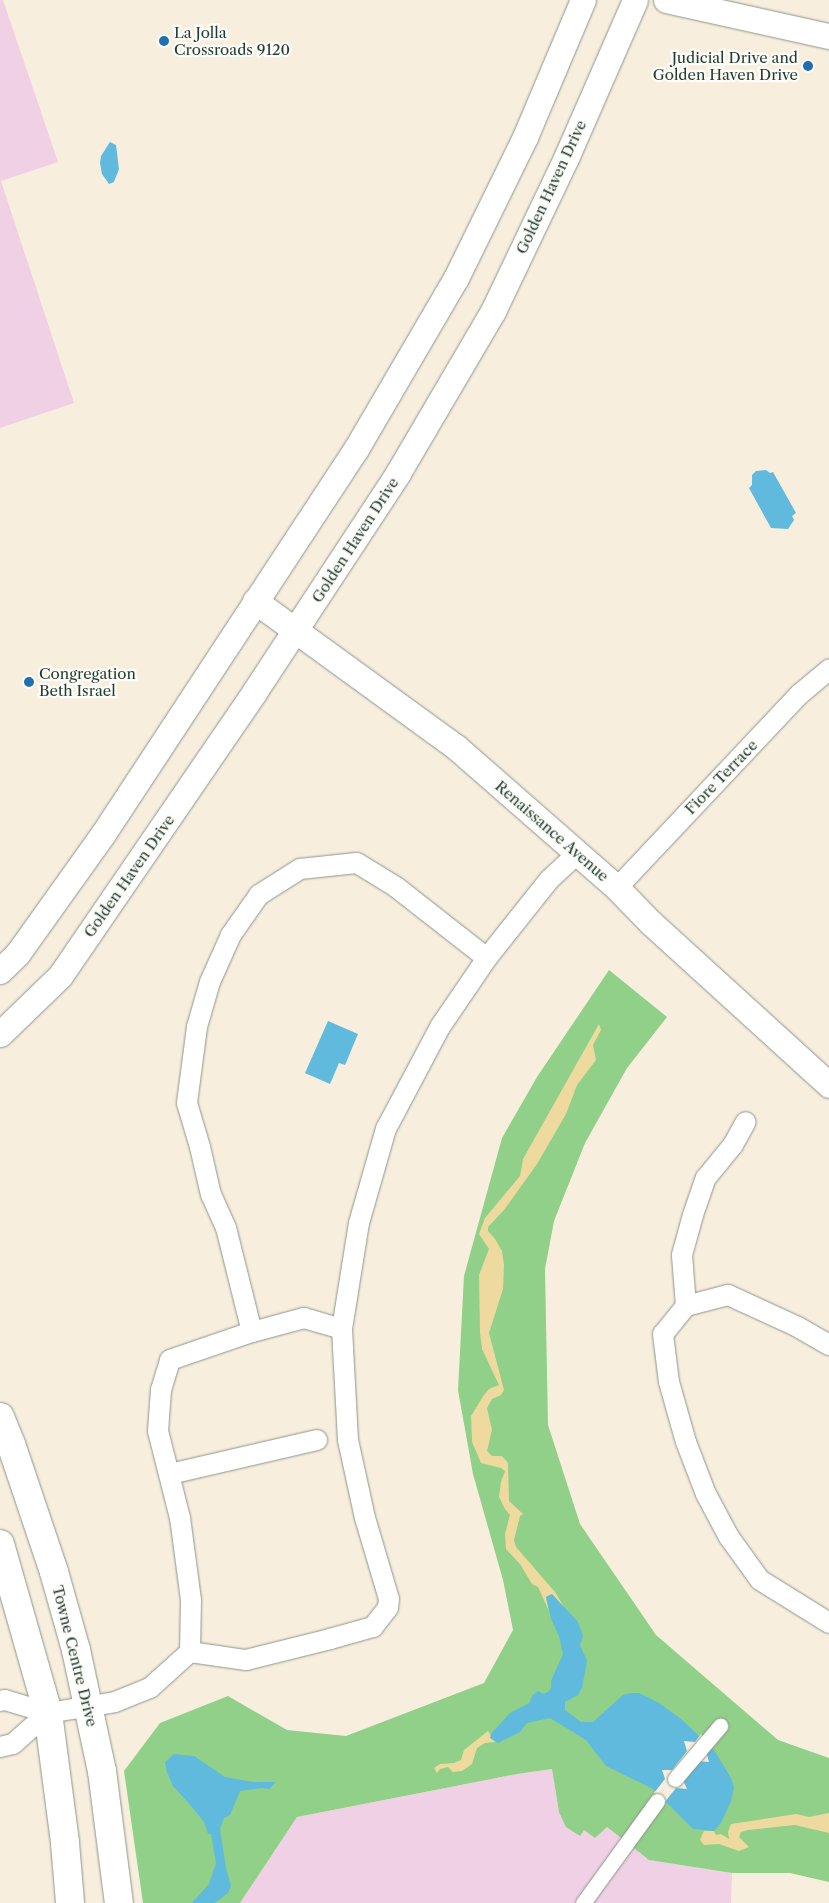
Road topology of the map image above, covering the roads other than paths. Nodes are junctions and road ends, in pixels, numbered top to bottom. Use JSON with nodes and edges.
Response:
{"nodes":[{"id":1,"x":584,"y":0,"type":"edge"},
{"id":2,"x":635,"y":0,"type":"edge"},
{"id":3,"x":666,"y":0,"type":"edge"},
{"id":4,"x":829,"y":36,"type":"edge"},
{"id":5,"x":255,"y":601,"type":"junction"},
{"id":6,"x":296,"y":630,"type":"junction"},
{"id":7,"x":829,"y":670,"type":"edge"},
{"id":8,"x":577,"y":854,"type":"junction"},
{"id":9,"x":618,"y":888,"type":"junction"},
{"id":10,"x":487,"y":958,"type":"junction"},
{"id":11,"x":0,"y":971,"type":"edge"},
{"id":12,"x":0,"y":1034,"type":"edge"},
{"id":13,"x":829,"y":1085,"type":"edge"},
{"id":14,"x":746,"y":1122,"type":"dead end"},
{"id":15,"x":686,"y":1306,"type":"junction"},
{"id":16,"x":342,"y":1329,"type":"junction"},
{"id":17,"x":252,"y":1332,"type":"junction"},
{"id":18,"x":829,"y":1345,"type":"edge"},
{"id":19,"x":0,"y":1417,"type":"edge"},
{"id":20,"x":317,"y":1440,"type":"dead end"},
{"id":21,"x":170,"y":1474,"type":"junction"},
{"id":22,"x":0,"y":1544,"type":"edge"},
{"id":23,"x":829,"y":1623,"type":"edge"},
{"id":24,"x":190,"y":1652,"type":"junction"},
{"id":25,"x":0,"y":1701,"type":"edge"},
{"id":26,"x":88,"y":1706,"type":"junction"},
{"id":27,"x":48,"y":1713,"type":"junction"},
{"id":28,"x":720,"y":1726,"type":"dead end"},
{"id":29,"x":0,"y":1747,"type":"edge"},
{"id":30,"x":675,"y":1779,"type":"dead end"},
{"id":31,"x":657,"y":1801,"type":"dead end"},
{"id":32,"x":70,"y":1903,"type":"edge"},
{"id":33,"x":119,"y":1903,"type":"edge"},
{"id":34,"x":583,"y":1903,"type":"edge"}],
"edges":[{"from":1,"to":5,"type":"street"},
{"from":2,"to":6,"type":"street","name":"Golden Haven Drive"},
{"from":3,"to":4,"type":"street"},
{"from":5,"to":6,"type":"street","name":"Renaissance Avenue"},
{"from":5,"to":11,"type":"street"},
{"from":6,"to":8,"type":"street","name":"Renaissance Avenue"},
{"from":6,"to":12,"type":"street","name":"Golden Haven Drive"},
{"from":7,"to":9,"type":"street","name":"Fiore Terrace"},
{"from":8,"to":9,"type":"street","name":"Renaissance Avenue"},
{"from":8,"to":10,"type":"street"},
{"from":9,"to":13,"type":"street","name":"Renaissance Avenue"},
{"from":10,"to":16,"type":"street"},
{"from":10,"to":17,"type":"street"},
{"from":14,"to":15,"type":"street"},
{"from":15,"to":18,"type":"street"},
{"from":15,"to":23,"type":"street"},
{"from":16,"to":17,"type":"street"},
{"from":16,"to":24,"type":"street"},
{"from":17,"to":21,"type":"street"},
{"from":19,"to":26,"type":"main road","name":"Towne Centre Drive"},
{"from":20,"to":21,"type":"street"},
{"from":21,"to":24,"type":"street"},
{"from":22,"to":27,"type":"main road"},
{"from":24,"to":26,"type":"street"},
{"from":25,"to":27,"type":"street"},
{"from":26,"to":27,"type":"street"},
{"from":26,"to":33,"type":"main road","name":"Towne Centre Drive"},
{"from":27,"to":29,"type":"street"},
{"from":27,"to":32,"type":"main road"},
{"from":28,"to":30,"type":"street"},
{"from":31,"to":34,"type":"street"}]}
